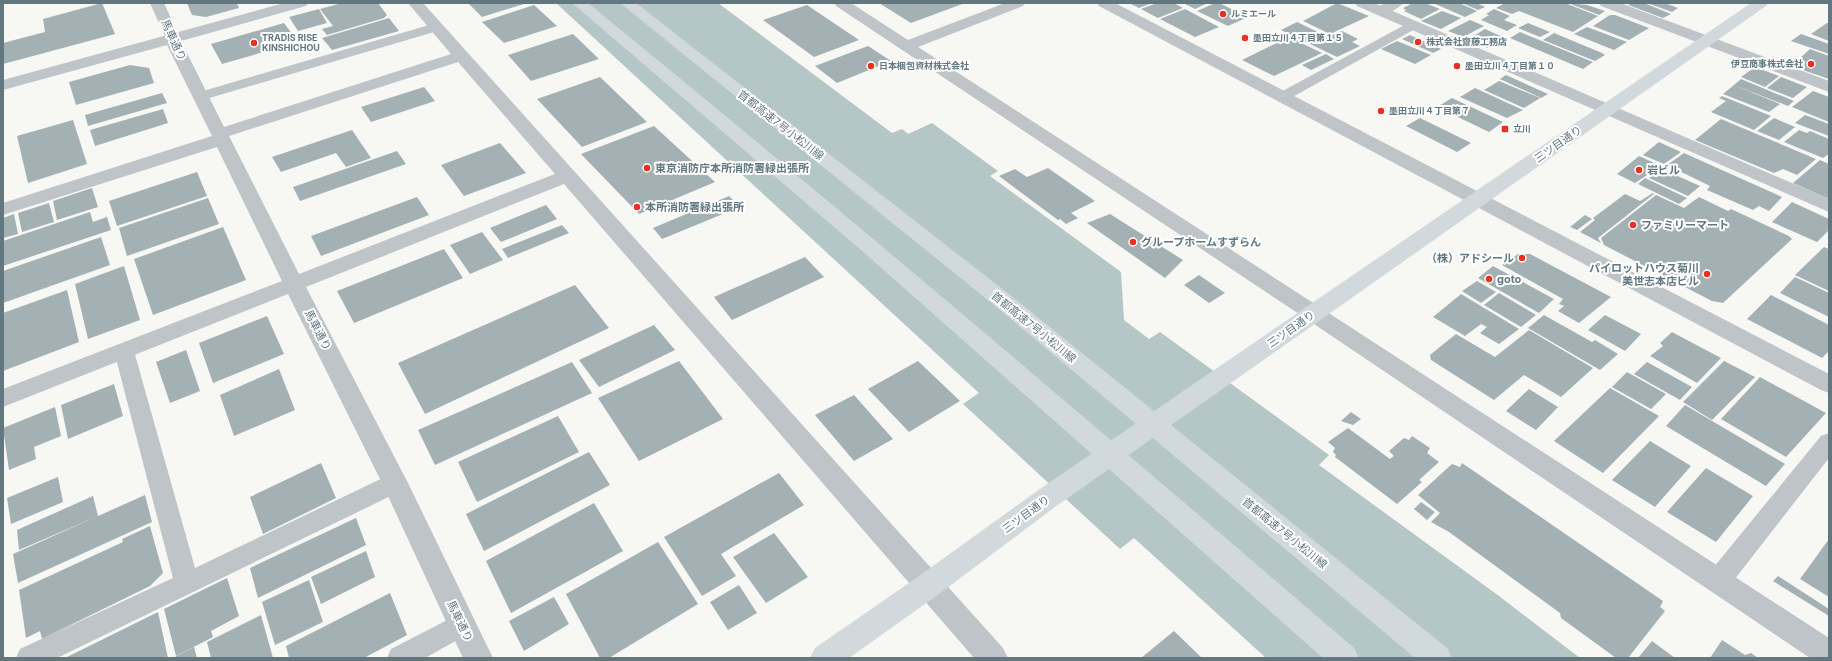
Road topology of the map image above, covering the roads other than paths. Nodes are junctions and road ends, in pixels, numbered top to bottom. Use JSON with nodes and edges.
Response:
{"nodes":[{"id":1,"x":157,"y":3,"type":"edge"},
{"id":2,"x":301,"y":3,"type":"edge"},
{"id":3,"x":415,"y":3,"type":"edge"},
{"id":4,"x":579,"y":3,"type":"edge"},
{"id":5,"x":626,"y":3,"type":"edge"},
{"id":6,"x":842,"y":3,"type":"edge"},
{"id":7,"x":1018,"y":3,"type":"edge"},
{"id":8,"x":1104,"y":3,"type":"edge"},
{"id":9,"x":1362,"y":3,"type":"edge"},
{"id":10,"x":1396,"y":3,"type":"edge"},
{"id":11,"x":1606,"y":3,"type":"edge"},
{"id":12,"x":1761,"y":3,"type":"edge"},
{"id":13,"x":1380,"y":11,"type":"junction"},
{"id":14,"x":1412,"y":25,"type":"junction"},
{"id":15,"x":436,"y":27,"type":"junction"},
{"id":16,"x":172,"y":38,"type":"junction"},
{"id":17,"x":1706,"y":41,"type":"junction"},
{"id":18,"x":906,"y":46,"type":"junction"},
{"id":19,"x":462,"y":56,"type":"junction"},
{"id":20,"x":3,"y":85,"type":"edge"},
{"id":21,"x":1829,"y":87,"type":"edge"},
{"id":22,"x":201,"y":96,"type":"junction"},
{"id":23,"x":1282,"y":97,"type":"junction"},
{"id":24,"x":1607,"y":110,"type":"junction"},
{"id":25,"x":221,"y":136,"type":"junction"},
{"id":26,"x":568,"y":176,"type":"junction"},
{"id":27,"x":1478,"y":200,"type":"junction"},
{"id":28,"x":1829,"y":206,"type":"edge"},
{"id":29,"x":3,"y":210,"type":"edge"},
{"id":30,"x":293,"y":283,"type":"junction"},
{"id":31,"x":1313,"y":314,"type":"junction"},
{"id":32,"x":124,"y":351,"type":"junction"},
{"id":33,"x":1829,"y":384,"type":"edge"},
{"id":34,"x":3,"y":398,"type":"edge"},
{"id":35,"x":1829,"y":442,"type":"edge"},
{"id":36,"x":395,"y":482,"type":"junction"},
{"id":37,"x":1718,"y":580,"type":"junction"},
{"id":38,"x":187,"y":584,"type":"junction"},
{"id":39,"x":929,"y":585,"type":"junction"},
{"id":40,"x":461,"y":624,"type":"junction"},
{"id":41,"x":1829,"y":654,"type":"edge"},
{"id":42,"x":28,"y":658,"type":"edge"},
{"id":43,"x":400,"y":658,"type":"edge"},
{"id":44,"x":478,"y":658,"type":"edge"},
{"id":45,"x":825,"y":658,"type":"edge"},
{"id":46,"x":993,"y":658,"type":"edge"},
{"id":47,"x":1344,"y":658,"type":"edge"},
{"id":48,"x":1437,"y":658,"type":"edge"}],
"edges":[{"from":1,"to":16,"type":"street","name":"馬車通り"},
{"from":2,"to":16,"type":"street"},
{"from":3,"to":15,"type":"street"},
{"from":4,"to":47,"type":"main road"},
{"from":5,"to":48,"type":"main road","name":"首都高速7号小松川線"},
{"from":6,"to":18,"type":"street"},
{"from":7,"to":18,"type":"street"},
{"from":8,"to":23,"type":"street"},
{"from":9,"to":13,"type":"street"},
{"from":10,"to":13,"type":"lane"},
{"from":11,"to":17,"type":"street"},
{"from":12,"to":17,"type":"main road","name":"三ツ目通り"},
{"from":13,"to":14,"type":"street"},
{"from":14,"to":23,"type":"lane"},
{"from":14,"to":24,"type":"street"},
{"from":15,"to":19,"type":"street"},
{"from":15,"to":22,"type":"lane"},
{"from":16,"to":20,"type":"street"},
{"from":16,"to":22,"type":"street","name":"馬車通り"},
{"from":17,"to":21,"type":"street"},
{"from":17,"to":24,"type":"main road","name":"三ツ目通り"},
{"from":18,"to":31,"type":"street"},
{"from":19,"to":25,"type":"street"},
{"from":19,"to":26,"type":"street"},
{"from":22,"to":25,"type":"street","name":"馬車通り"},
{"from":23,"to":27,"type":"street"},
{"from":24,"to":27,"type":"main road","name":"三ツ目通り"},
{"from":24,"to":28,"type":"street"},
{"from":25,"to":29,"type":"street"},
{"from":25,"to":30,"type":"street","name":"馬車通り"},
{"from":26,"to":30,"type":"street"},
{"from":26,"to":39,"type":"street"},
{"from":27,"to":31,"type":"main road","name":"三ツ目通り"},
{"from":27,"to":33,"type":"street"},
{"from":30,"to":32,"type":"street"},
{"from":30,"to":36,"type":"street","name":"馬車通り"},
{"from":31,"to":37,"type":"street"},
{"from":31,"to":39,"type":"main road","name":"三ツ目通り"},
{"from":32,"to":34,"type":"street"},
{"from":32,"to":38,"type":"lane"},
{"from":35,"to":37,"type":"lane"},
{"from":36,"to":38,"type":"lane"},
{"from":36,"to":40,"type":"street","name":"馬車通り"},
{"from":37,"to":41,"type":"street"},
{"from":38,"to":42,"type":"lane"},
{"from":39,"to":45,"type":"main road","name":"三ツ目通り"},
{"from":39,"to":46,"type":"street"},
{"from":40,"to":43,"type":"lane"},
{"from":40,"to":44,"type":"street","name":"馬車通り"}]}
